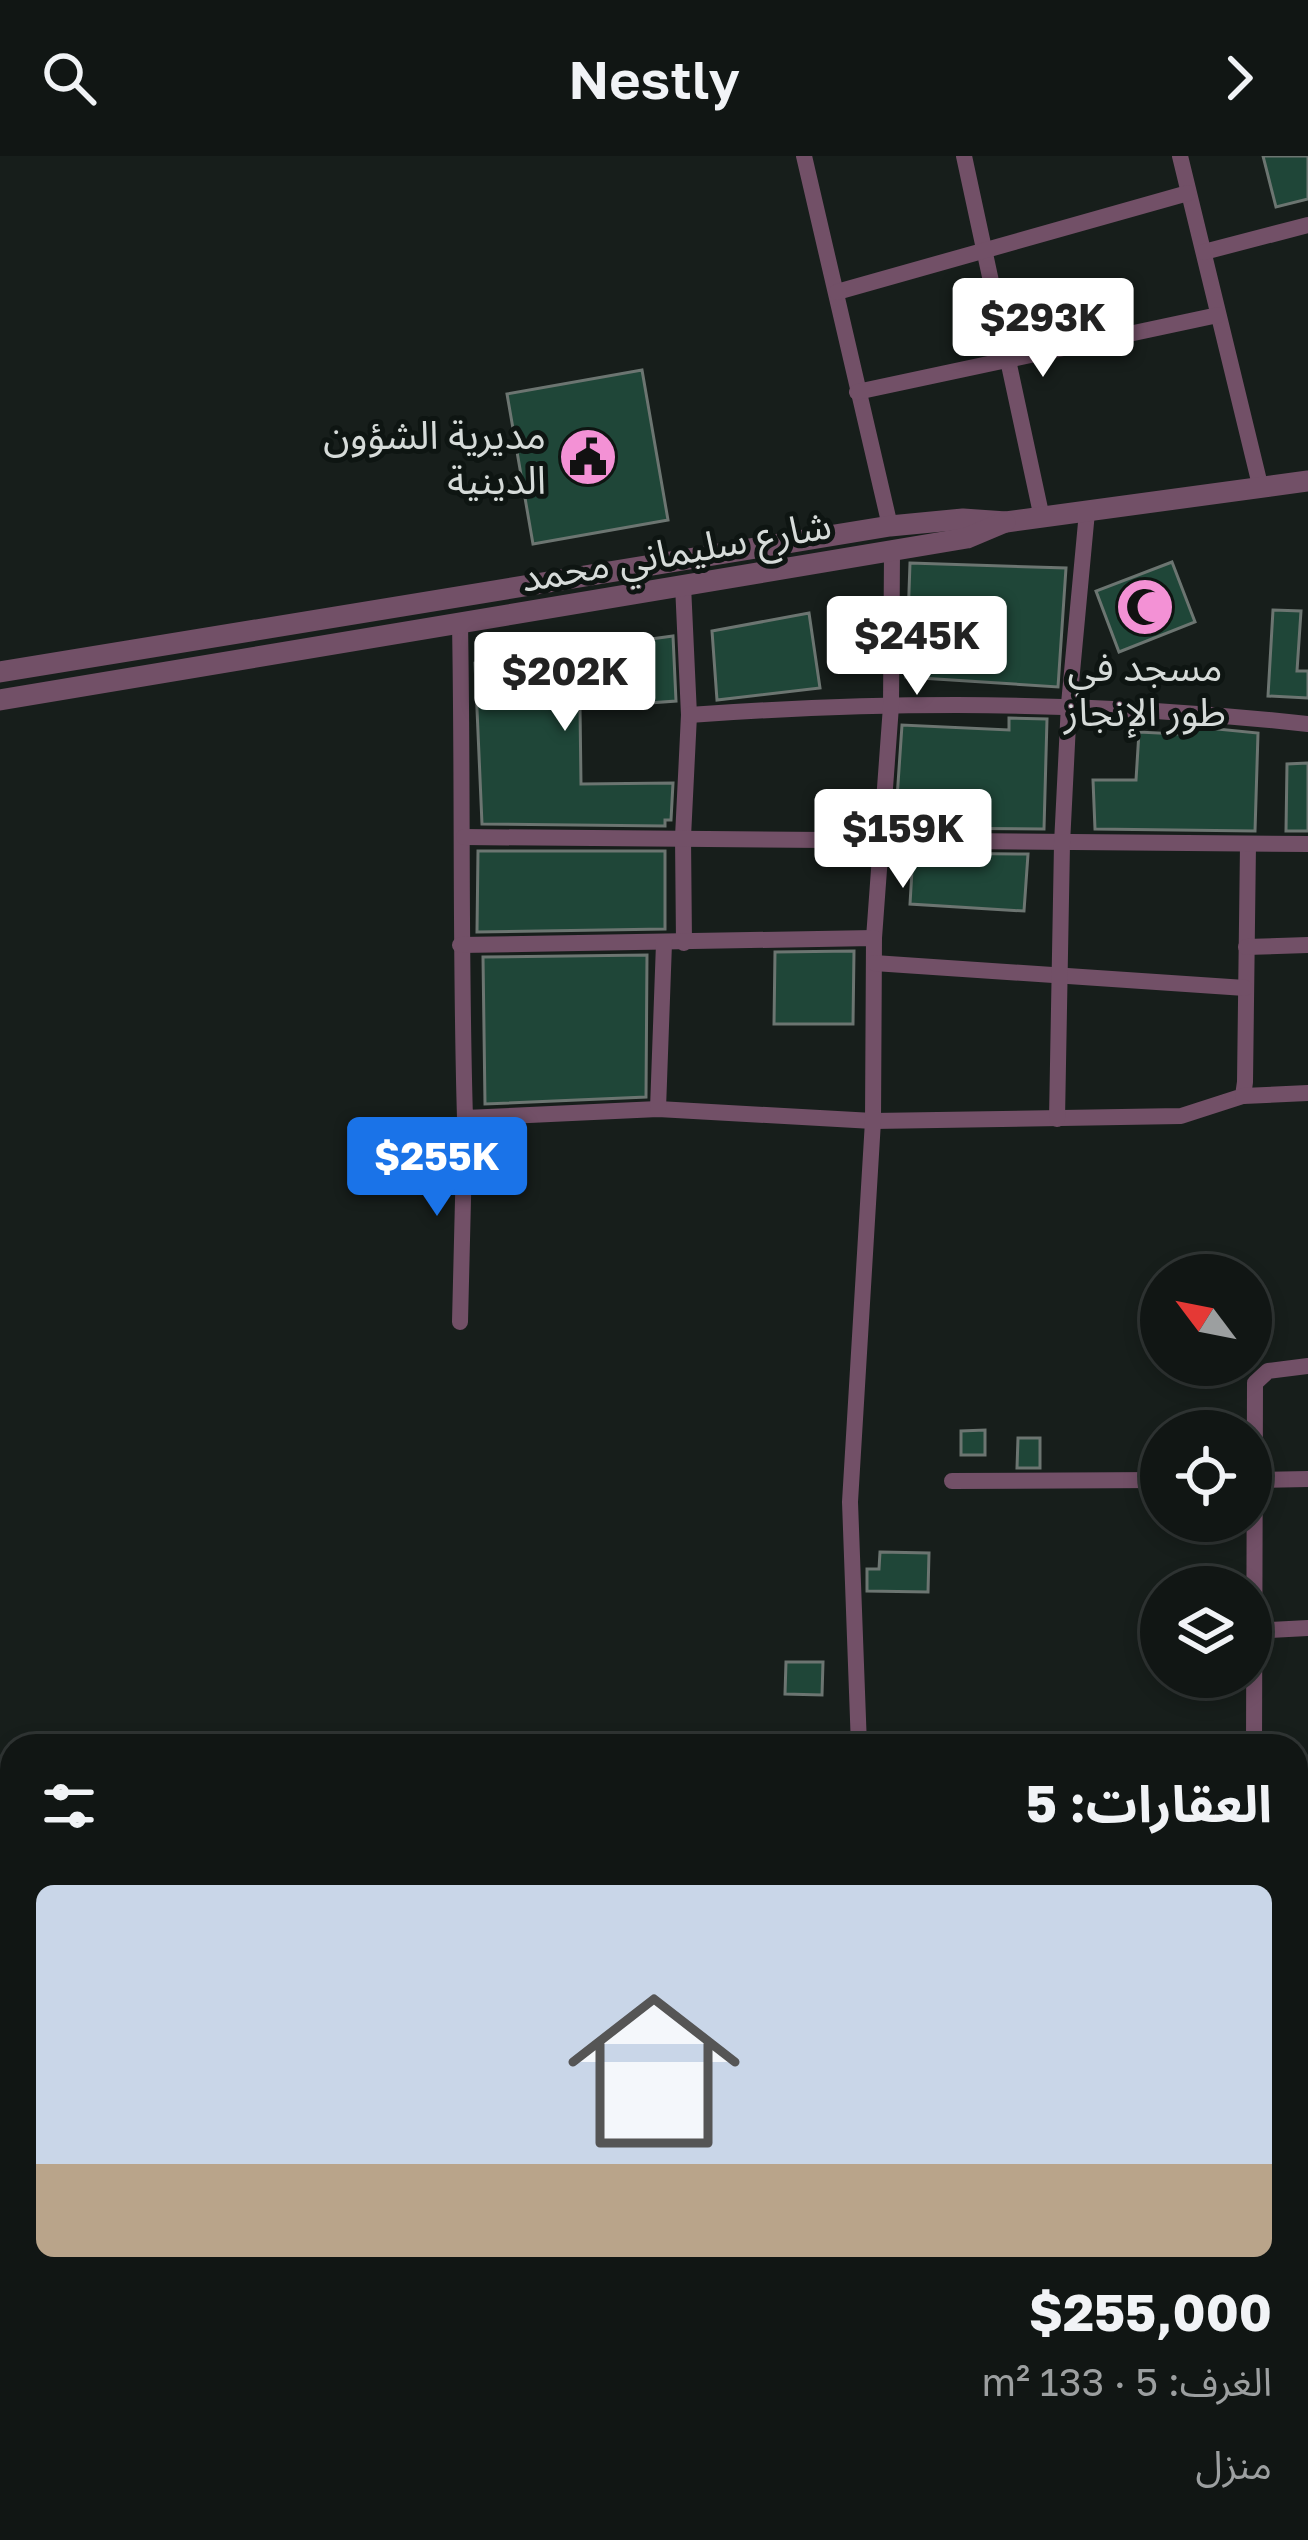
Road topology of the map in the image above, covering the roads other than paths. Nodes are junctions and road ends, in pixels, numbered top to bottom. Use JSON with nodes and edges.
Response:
{"nodes":[{"id":1,"x":804,"y":156,"type":"edge"},
{"id":2,"x":964,"y":156,"type":"edge"},
{"id":3,"x":1180,"y":156,"type":"edge"},
{"id":4,"x":1188,"y":193,"type":"junction"},
{"id":5,"x":1308,"y":224,"type":"edge"},
{"id":6,"x":986,"y":248,"type":"junction"},
{"id":7,"x":1204,"y":252,"type":"junction"},
{"id":8,"x":837,"y":292,"type":"junction"},
{"id":9,"x":1218,"y":315,"type":"junction"},
{"id":10,"x":1008,"y":361,"type":"junction"},
{"id":11,"x":857,"y":392,"type":"junction"},
{"id":12,"x":1308,"y":481,"type":"edge"},
{"id":13,"x":1262,"y":489,"type":"junction"},
{"id":14,"x":1087,"y":512,"type":"junction"},
{"id":15,"x":1042,"y":518,"type":"junction"},
{"id":16,"x":1006,"y":522,"type":"junction"},
{"id":17,"x":890,"y":526,"type":"junction"},
{"id":18,"x":892,"y":552,"type":"junction"},
{"id":19,"x":683,"y":585,"type":"junction"},
{"id":20,"x":460,"y":624,"type":"junction"},
{"id":21,"x":0,"y":672,"type":"edge"},
{"id":22,"x":0,"y":700,"type":"edge"},
{"id":23,"x":1069,"y":704,"type":"junction"},
{"id":24,"x":891,"y":706,"type":"junction"},
{"id":25,"x":689,"y":715,"type":"junction"},
{"id":26,"x":1308,"y":724,"type":"edge"},
{"id":27,"x":464,"y":837,"type":"junction"},
{"id":28,"x":683,"y":837,"type":"junction"},
{"id":29,"x":879,"y":841,"type":"junction"},
{"id":30,"x":1062,"y":844,"type":"junction"},
{"id":31,"x":1248,"y":844,"type":"junction"},
{"id":32,"x":1308,"y":844,"type":"edge"},
{"id":33,"x":874,"y":938,"type":"junction"},
{"id":34,"x":664,"y":943,"type":"junction"},
{"id":35,"x":684,"y":943,"type":"junction"},
{"id":36,"x":1308,"y":945,"type":"edge"},
{"id":37,"x":460,"y":946,"type":"junction"},
{"id":38,"x":1246,"y":947,"type":"junction"},
{"id":39,"x":874,"y":963,"type":"junction"},
{"id":40,"x":1062,"y":978,"type":"junction"},
{"id":41,"x":1245,"y":988,"type":"junction"},
{"id":42,"x":1308,"y":1093,"type":"edge"},
{"id":43,"x":1243,"y":1096,"type":"junction"},
{"id":44,"x":658,"y":1109,"type":"junction"},
{"id":45,"x":466,"y":1118,"type":"junction"},
{"id":46,"x":1057,"y":1118,"type":"junction"},
{"id":47,"x":873,"y":1120,"type":"junction"},
{"id":48,"x":460,"y":1322,"type":"dead end"},
{"id":49,"x":1308,"y":1366,"type":"edge"},
{"id":50,"x":1254,"y":1410,"type":"edge"},
{"id":51,"x":1308,"y":1479,"type":"edge"},
{"id":52,"x":1140,"y":1480,"type":"edge"},
{"id":53,"x":1272,"y":1480,"type":"edge"},
{"id":54,"x":952,"y":1481,"type":"dead end"},
{"id":55,"x":1308,"y":1628,"type":"edge"},
{"id":56,"x":1272,"y":1629,"type":"edge"},
{"id":57,"x":1255,"y":1698,"type":"edge"},
{"id":58,"x":859,"y":1734,"type":"edge"},
{"id":59,"x":1255,"y":1734,"type":"edge"}],
"edges":[{"from":1,"to":8,"type":"street"},
{"from":2,"to":6,"type":"street"},
{"from":3,"to":4,"type":"street"},
{"from":4,"to":6,"type":"street"},
{"from":4,"to":7,"type":"street"},
{"from":5,"to":7,"type":"street"},
{"from":6,"to":8,"type":"street"},
{"from":6,"to":10,"type":"street"},
{"from":7,"to":9,"type":"street"},
{"from":8,"to":11,"type":"street"},
{"from":9,"to":10,"type":"street"},
{"from":9,"to":13,"type":"street"},
{"from":10,"to":11,"type":"street"},
{"from":10,"to":15,"type":"street"},
{"from":11,"to":17,"type":"street"},
{"from":12,"to":13,"type":"street","name":"شارع سليماني محمد"},
{"from":13,"to":14,"type":"street","name":"شارع سليماني محمد"},
{"from":14,"to":15,"type":"street","name":"شارع سليماني محمد"},
{"from":14,"to":23,"type":"street"},
{"from":15,"to":16,"type":"street","name":"شارع سليماني محمد"},
{"from":16,"to":17,"type":"street","name":"شارع سليماني محمد"},
{"from":16,"to":18,"type":"street","name":"شارع سليماني محمد"},
{"from":17,"to":21,"type":"street","name":"شارع سليماني محمد"},
{"from":18,"to":19,"type":"street","name":"شارع سليماني محمد"},
{"from":18,"to":24,"type":"street"},
{"from":19,"to":20,"type":"street","name":"شارع سليماني محمد"},
{"from":19,"to":25,"type":"street"},
{"from":20,"to":22,"type":"street","name":"شارع سليماني محمد"},
{"from":20,"to":27,"type":"street"},
{"from":23,"to":24,"type":"street"},
{"from":23,"to":26,"type":"street"},
{"from":23,"to":30,"type":"street"},
{"from":24,"to":25,"type":"street"},
{"from":24,"to":29,"type":"street"},
{"from":25,"to":28,"type":"street"},
{"from":27,"to":28,"type":"street"},
{"from":27,"to":37,"type":"street"},
{"from":28,"to":29,"type":"street"},
{"from":28,"to":35,"type":"street"},
{"from":29,"to":30,"type":"street"},
{"from":29,"to":33,"type":"street"},
{"from":30,"to":31,"type":"street"},
{"from":30,"to":40,"type":"street"},
{"from":31,"to":32,"type":"street"},
{"from":31,"to":38,"type":"street"},
{"from":33,"to":35,"type":"street"},
{"from":33,"to":39,"type":"street"},
{"from":34,"to":35,"type":"street"},
{"from":34,"to":37,"type":"street"},
{"from":34,"to":44,"type":"street"},
{"from":36,"to":38,"type":"street"},
{"from":37,"to":45,"type":"street"},
{"from":38,"to":41,"type":"street"},
{"from":39,"to":40,"type":"street"},
{"from":39,"to":47,"type":"street"},
{"from":40,"to":41,"type":"street"},
{"from":40,"to":46,"type":"street"},
{"from":41,"to":43,"type":"street"},
{"from":42,"to":43,"type":"street"},
{"from":43,"to":46,"type":"street"},
{"from":44,"to":45,"type":"street"},
{"from":44,"to":47,"type":"street"},
{"from":45,"to":48,"type":"street"},
{"from":46,"to":47,"type":"street"},
{"from":47,"to":58,"type":"street"},
{"from":49,"to":50,"type":"street"},
{"from":51,"to":53,"type":"street"},
{"from":52,"to":54,"type":"street"},
{"from":55,"to":56,"type":"street"},
{"from":57,"to":59,"type":"street"}]}
